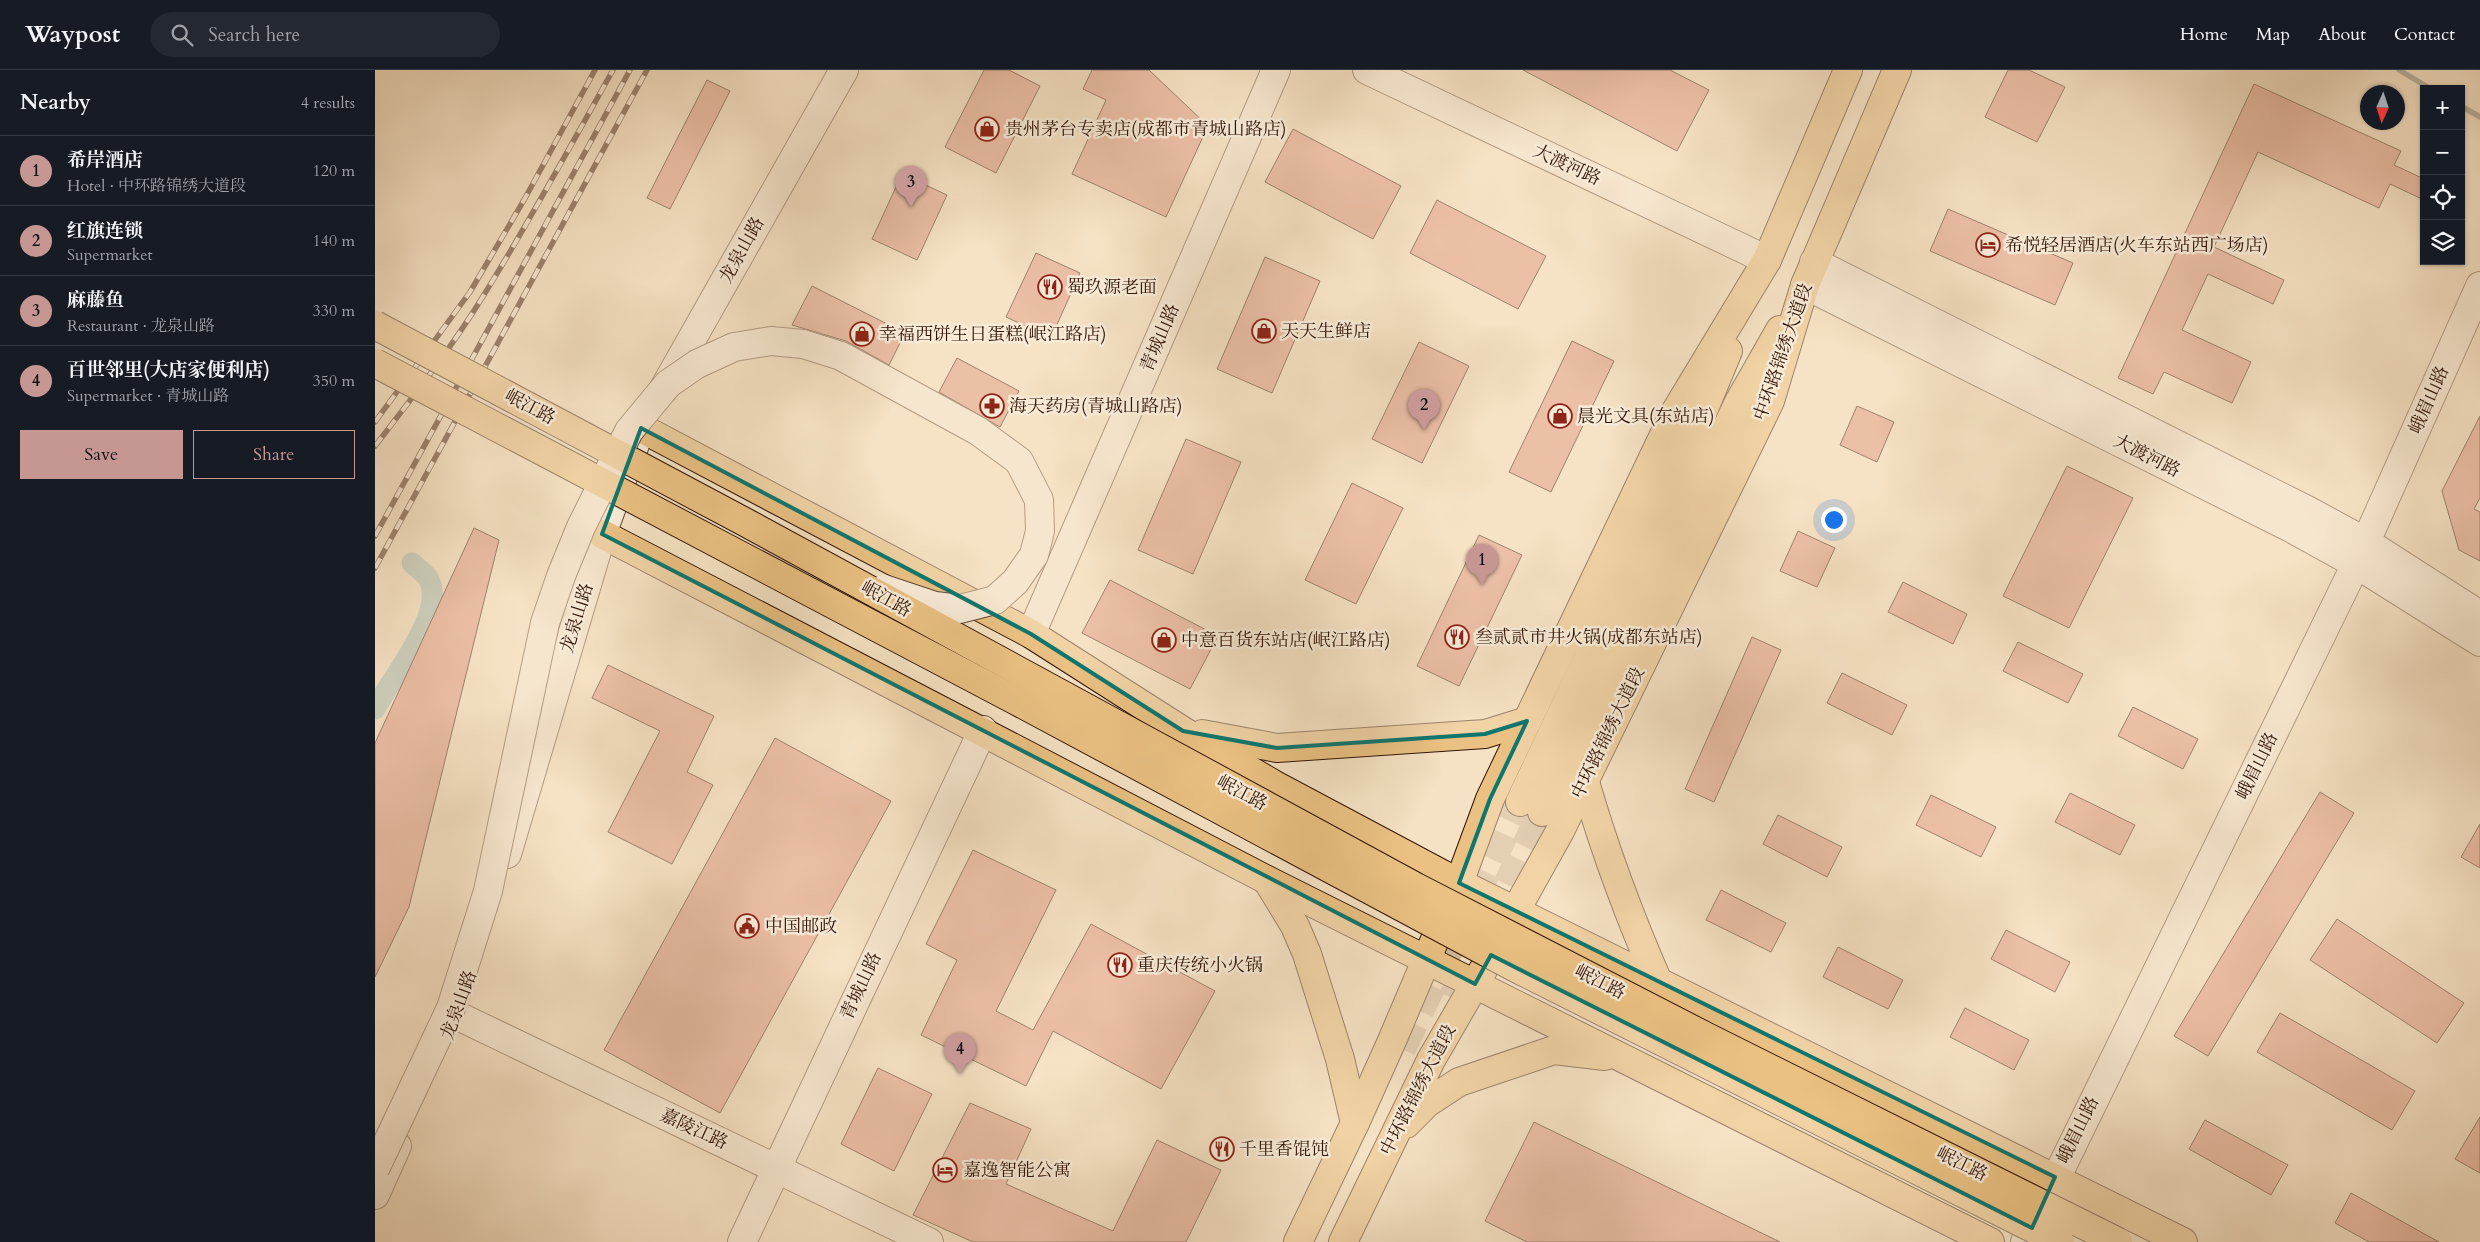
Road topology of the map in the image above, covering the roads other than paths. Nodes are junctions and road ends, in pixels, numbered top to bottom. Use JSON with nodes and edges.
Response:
{"nodes":[{"id":1,"x":844,"y":70,"type":"edge"},
{"id":2,"x":1276,"y":70,"type":"edge"},
{"id":3,"x":1367,"y":70,"type":"edge"},
{"id":4,"x":1848,"y":70,"type":"edge"},
{"id":5,"x":1897,"y":70,"type":"edge"},
{"id":6,"x":1767,"y":260,"type":"junction"},
{"id":7,"x":1809,"y":274,"type":"junction"},
{"id":8,"x":2480,"y":286,"type":"edge"},
{"id":9,"x":375,"y":325,"type":"edge"},
{"id":10,"x":375,"y":363,"type":"edge"},
{"id":11,"x":641,"y":428,"type":"junction"},
{"id":12,"x":602,"y":534,"type":"junction"},
{"id":13,"x":2361,"y":553,"type":"junction"},
{"id":14,"x":842,"y":575,"type":"junction"},
{"id":15,"x":2480,"y":615,"type":"edge"},
{"id":16,"x":1031,"y":634,"type":"junction"},
{"id":17,"x":2480,"y":642,"type":"edge"},
{"id":18,"x":1527,"y":722,"type":"junction"},
{"id":19,"x":983,"y":730,"type":"junction"},
{"id":20,"x":1183,"y":731,"type":"junction"},
{"id":21,"x":1585,"y":782,"type":"junction"},
{"id":22,"x":1267,"y":880,"type":"junction"},
{"id":23,"x":1459,"y":882,"type":"junction"},
{"id":24,"x":1515,"y":912,"type":"junction"},
{"id":25,"x":1426,"y":960,"type":"junction"},
{"id":26,"x":1475,"y":984,"type":"junction"},
{"id":27,"x":1659,"y":984,"type":"junction"},
{"id":28,"x":457,"y":1016,"type":"junction"},
{"id":29,"x":1631,"y":1060,"type":"junction"},
{"id":30,"x":1355,"y":1123,"type":"junction"},
{"id":31,"x":1395,"y":1135,"type":"junction"},
{"id":32,"x":775,"y":1167,"type":"junction"},
{"id":33,"x":375,"y":1169,"type":"edge"},
{"id":34,"x":2055,"y":1177,"type":"junction"},
{"id":35,"x":375,"y":1195,"type":"edge"},
{"id":36,"x":742,"y":1242,"type":"edge"},
{"id":37,"x":929,"y":1242,"type":"edge"},
{"id":38,"x":1298,"y":1242,"type":"edge"},
{"id":39,"x":1343,"y":1242,"type":"edge"},
{"id":40,"x":1990,"y":1242,"type":"edge"},
{"id":41,"x":2025,"y":1242,"type":"edge"},
{"id":42,"x":2060,"y":1242,"type":"edge"},
{"id":43,"x":2118,"y":1242,"type":"edge"},
{"id":44,"x":2183,"y":1242,"type":"edge"}],
"edges":[{"from":1,"to":11,"type":"street","name":"龙泉山路"},
{"from":2,"to":16,"type":"street","name":"青城山路"},
{"from":3,"to":6,"type":"street","name":"大渡河路"},
{"from":4,"to":6,"type":"main road"},
{"from":5,"to":7,"type":"main road","name":"中环路锦绣大道段"},
{"from":6,"to":7,"type":"main road"},
{"from":6,"to":18,"type":"main road"},
{"from":7,"to":13,"type":"street","name":"大渡河路"},
{"from":7,"to":21,"type":"main road","name":"中环路锦绣大道段"},
{"from":8,"to":13,"type":"street","name":"峨眉山路"},
{"from":9,"to":14,"type":"main road","name":"岷江路","bridge":true},
{"from":10,"to":42,"type":"main road","name":"岷江路","bridge":true},
{"from":11,"to":12,"type":"street","name":"龙泉山路"},
{"from":11,"to":16,"type":"main road","name":"岷江路"},
{"from":12,"to":19,"type":"main road"},
{"from":12,"to":28,"type":"street","name":"龙泉山路"},
{"from":13,"to":15,"type":"street","name":"大渡河路"},
{"from":13,"to":17,"type":"street","name":"大渡河路"},
{"from":13,"to":34,"type":"street","name":"峨眉山路"},
{"from":14,"to":33,"type":"street","bridge":true},
{"from":14,"to":43,"type":"main road","name":"岷江路","bridge":true},
{"from":16,"to":20,"type":"main road","name":"岷江路"},
{"from":18,"to":20,"type":"main road"},
{"from":18,"to":23,"type":"main road"},
{"from":19,"to":22,"type":"main road"},
{"from":19,"to":32,"type":"street","name":"青城山路"},
{"from":20,"to":23,"type":"main road","name":"岷江路"},
{"from":21,"to":24,"type":"main road","name":"中环路锦绣大道段"},
{"from":21,"to":27,"type":"main road"},
{"from":22,"to":25,"type":"main road"},
{"from":22,"to":30,"type":"main road"},
{"from":23,"to":24,"type":"main road","name":"岷江路"},
{"from":23,"to":25,"type":"main road"},
{"from":24,"to":26,"type":"main road","name":"中环路锦绣大道段"},
{"from":24,"to":27,"type":"main road","name":"岷江路"},
{"from":25,"to":26,"type":"main road"},
{"from":25,"to":30,"type":"main road"},
{"from":26,"to":29,"type":"main road"},
{"from":26,"to":31,"type":"main road","name":"中环路锦绣大道段"},
{"from":27,"to":34,"type":"main road","name":"岷江路"},
{"from":28,"to":32,"type":"street","name":"嘉陵江路"},
{"from":28,"to":35,"type":"street","name":"龙泉山路"},
{"from":29,"to":31,"type":"main road"},
{"from":29,"to":40,"type":"main road"},
{"from":30,"to":38,"type":"main road"},
{"from":31,"to":39,"type":"main road","name":"中环路锦绣大道段"},
{"from":32,"to":36,"type":"street","name":"青城山路"},
{"from":32,"to":37,"type":"street","name":"嘉陵江路"},
{"from":34,"to":41,"type":"street","name":"峨眉山路"},
{"from":34,"to":44,"type":"main road","name":"岷江路"}]}
